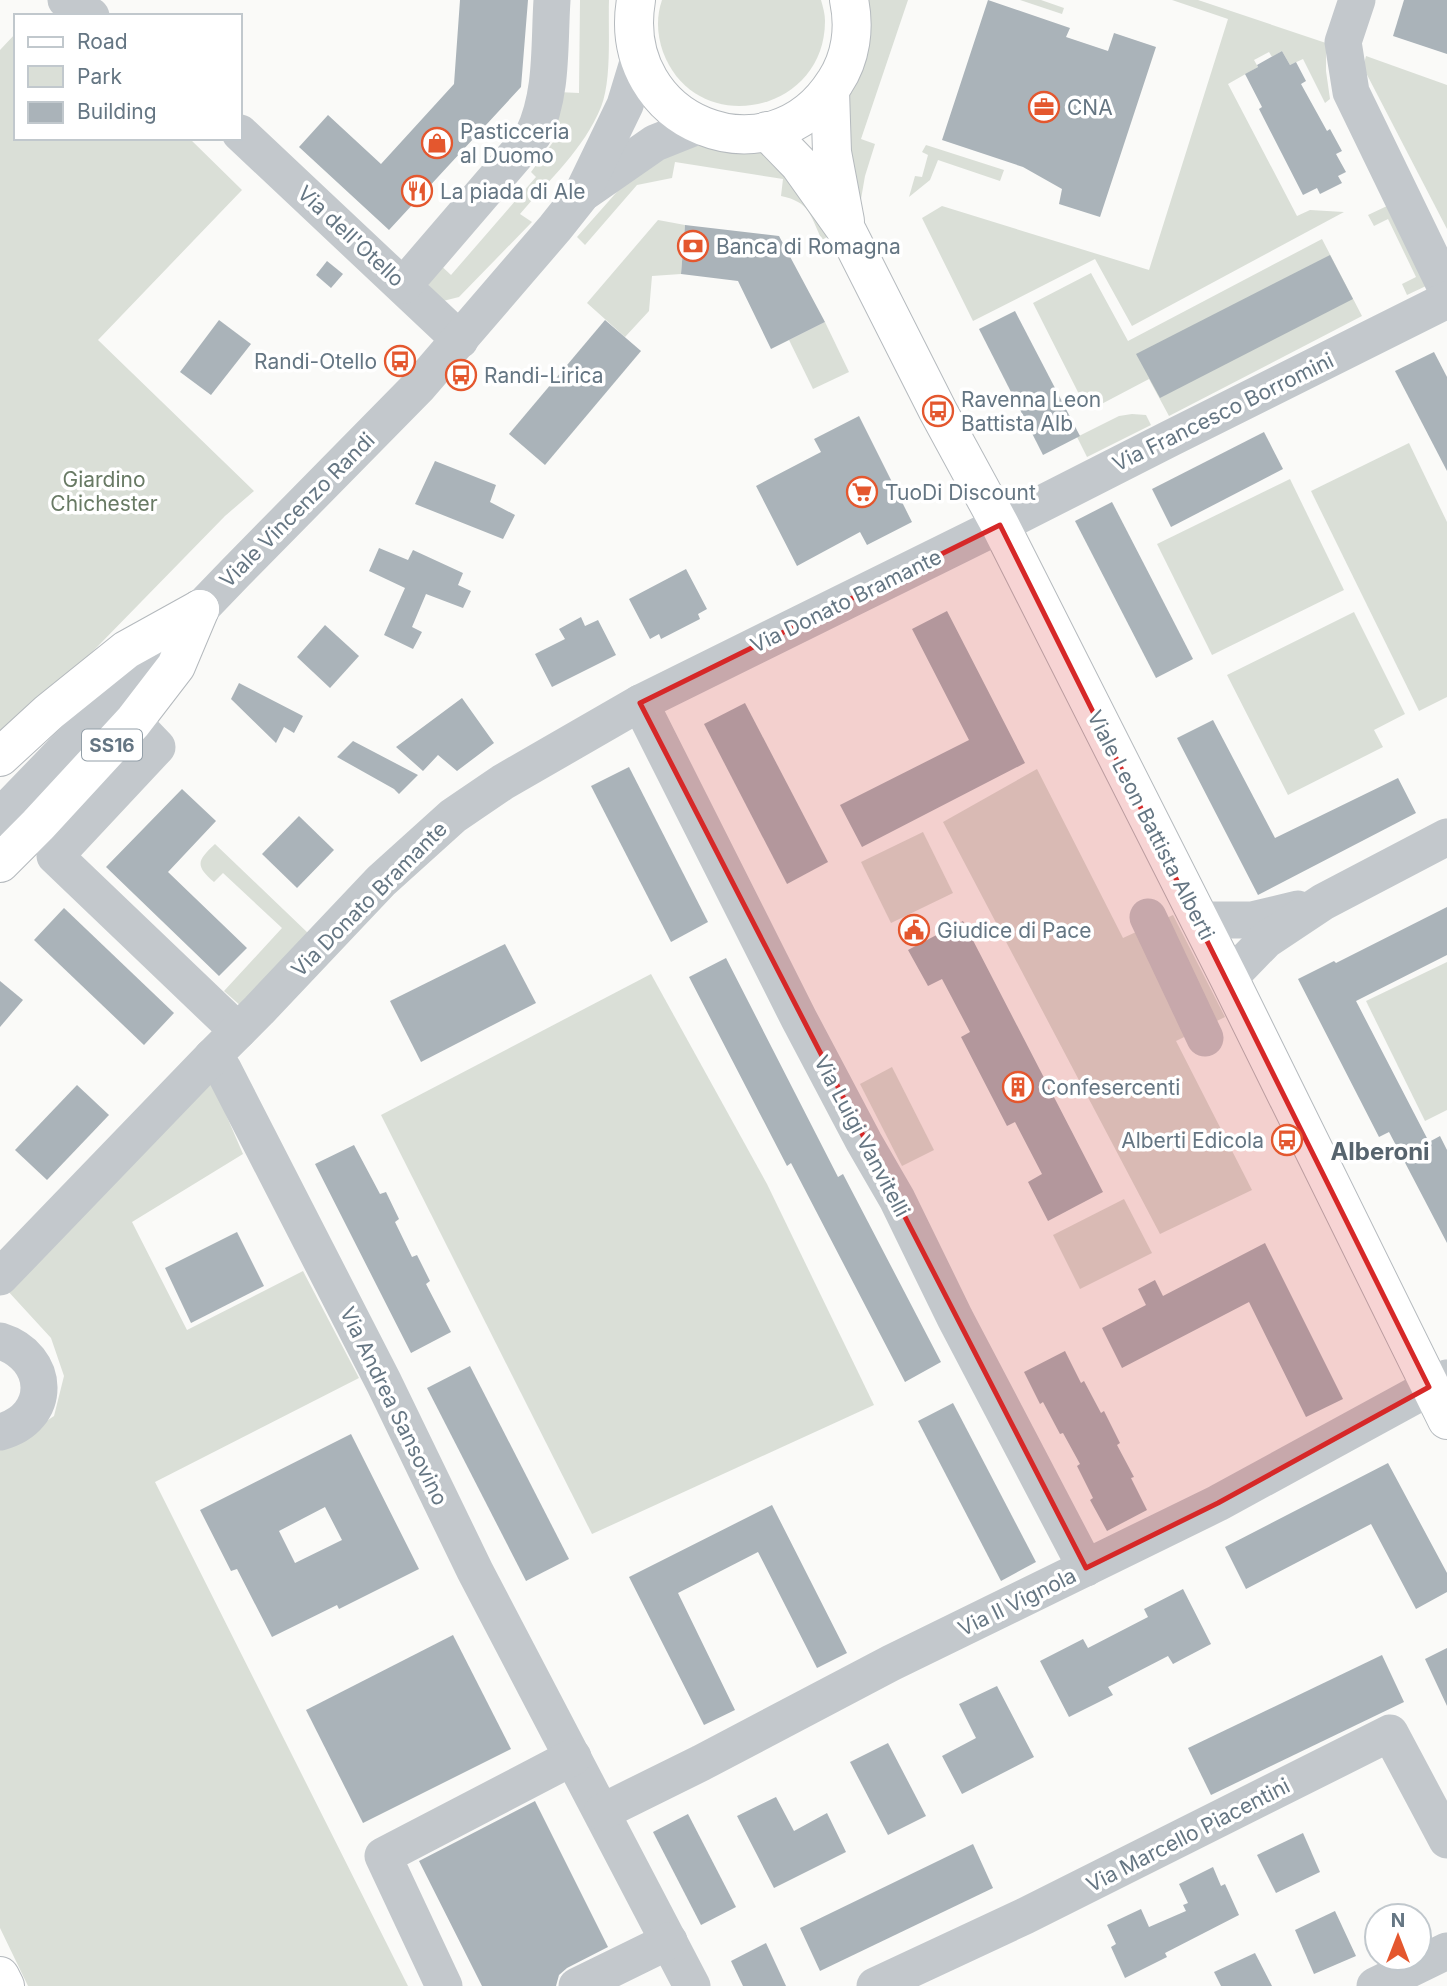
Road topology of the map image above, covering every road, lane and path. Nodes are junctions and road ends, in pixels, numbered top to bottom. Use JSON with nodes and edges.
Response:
{"nodes":[{"id":1,"x":66,"y":0,"type":"edge"},
{"id":2,"x":552,"y":0,"type":"edge"},
{"id":3,"x":636,"y":0,"type":"edge"},
{"id":4,"x":1357,"y":0,"type":"edge"},
{"id":5,"x":851,"y":3,"type":"edge"},
{"id":6,"x":87,"y":14,"type":"edge"},
{"id":7,"x":639,"y":59,"type":"junction"},
{"id":8,"x":830,"y":91,"type":"junction"},
{"id":9,"x":701,"y":125,"type":"junction"},
{"id":10,"x":767,"y":131,"type":"junction"},
{"id":11,"x":242,"y":135,"type":"edge"},
{"id":12,"x":582,"y":194,"type":"junction"},
{"id":13,"x":848,"y":233,"type":"junction"},
{"id":14,"x":404,"y":285,"type":"junction"},
{"id":15,"x":1447,"y":290,"type":"edge"},
{"id":16,"x":1447,"y":300,"type":"edge"},
{"id":17,"x":460,"y":340,"type":"junction"},
{"id":18,"x":1000,"y":525,"type":"junction"},
{"id":19,"x":200,"y":609,"type":"junction"},
{"id":20,"x":640,"y":703,"type":"junction"},
{"id":21,"x":133,"y":722,"type":"junction"},
{"id":22,"x":0,"y":757,"type":"edge"},
{"id":23,"x":0,"y":817,"type":"edge"},
{"id":24,"x":1447,"y":838,"type":"edge"},
{"id":25,"x":0,"y":863,"type":"edge"},
{"id":26,"x":1323,"y":902,"type":"junction"},
{"id":27,"x":1149,"y":917,"type":"dead end"},
{"id":28,"x":1199,"y":920,"type":"junction"},
{"id":29,"x":1229,"y":978,"type":"junction"},
{"id":30,"x":238,"y":1031,"type":"junction"},
{"id":31,"x":1205,"y":1038,"type":"dead end"},
{"id":32,"x":212,"y":1057,"type":"junction"},
{"id":33,"x":0,"y":1277,"type":"edge"},
{"id":34,"x":0,"y":1341,"type":"edge"},
{"id":35,"x":1438,"y":1382,"type":"edge"},
{"id":36,"x":1447,"y":1420,"type":"edge"},
{"id":37,"x":0,"y":1432,"type":"edge"},
{"id":38,"x":1086,"y":1568,"type":"junction"},
{"id":39,"x":573,"y":1757,"type":"junction"},
{"id":40,"x":602,"y":1812,"type":"junction"},
{"id":41,"x":1447,"y":1840,"type":"edge"},
{"id":42,"x":669,"y":1941,"type":"junction"},
{"id":43,"x":1447,"y":1951,"type":"edge"},
{"id":44,"x":0,"y":1976,"type":"edge"},
{"id":45,"x":5,"y":1986,"type":"edge"},
{"id":46,"x":444,"y":1986,"type":"edge"},
{"id":47,"x":578,"y":1986,"type":"edge"},
{"id":48,"x":692,"y":1986,"type":"edge"},
{"id":49,"x":874,"y":1986,"type":"edge"},
{"id":50,"x":1375,"y":1986,"type":"edge"}],
"edges":[{"from":1,"to":6,"type":"street"},
{"from":2,"to":14,"type":"street"},
{"from":3,"to":7,"type":"main road"},
{"from":4,"to":15,"type":"street"},
{"from":5,"to":8,"type":"main road"},
{"from":7,"to":9,"type":"main road"},
{"from":7,"to":12,"type":"street","name":"Viale Vincenzo Randi"},
{"from":8,"to":10,"type":"main road"},
{"from":8,"to":13,"type":"main road","name":"Viale Leon Battista Alberti"},
{"from":9,"to":10,"type":"main road"},
{"from":9,"to":12,"type":"street","name":"Viale Vincenzo Randi"},
{"from":10,"to":13,"type":"main road","name":"Viale Leon Battista Alberti"},
{"from":11,"to":14,"type":"street","name":"Via dell'Otello"},
{"from":12,"to":17,"type":"street","name":"Viale Vincenzo Randi"},
{"from":13,"to":18,"type":"main road","name":"Viale Leon Battista Alberti"},
{"from":14,"to":17,"type":"street","name":"Via dell'Otello"},
{"from":16,"to":18,"type":"street","name":"Via Francesco Borromini"},
{"from":17,"to":19,"type":"street","name":"Viale Vincenzo Randi"},
{"from":18,"to":20,"type":"street","name":"Via Donato Bramante"},
{"from":18,"to":28,"type":"main road","name":"Viale Leon Battista Alberti"},
{"from":19,"to":21,"type":"main road","number":"SS16"},
{"from":19,"to":22,"type":"main road"},
{"from":19,"to":23,"type":"street","name":"Viale Vincenzo Randi"},
{"from":20,"to":30,"type":"street","name":"Via Donato Bramante"},
{"from":20,"to":38,"type":"street","name":"Via Luigi Vanvitelli"},
{"from":21,"to":25,"type":"main road","number":"SS16"},
{"from":21,"to":30,"type":"street"},
{"from":24,"to":26,"type":"street"},
{"from":26,"to":28,"type":"street"},
{"from":26,"to":29,"type":"street"},
{"from":27,"to":31,"type":"street"},
{"from":28,"to":29,"type":"main road","name":"Viale Leon Battista Alberti"},
{"from":29,"to":35,"type":"main road","name":"Viale Leon Battista Alberti"},
{"from":30,"to":32,"type":"street","name":"Via Donato Bramante"},
{"from":32,"to":33,"type":"street","name":"Via Donato Bramante"},
{"from":32,"to":39,"type":"street","name":"Via Andrea Sansovino"},
{"from":34,"to":37,"type":"street"},
{"from":35,"to":36,"type":"main road","name":"Viale Leon Battista Alberti"},
{"from":35,"to":38,"type":"street","name":"Via Il Vignola"},
{"from":38,"to":40,"type":"street","name":"Via Il Vignola"},
{"from":39,"to":40,"type":"street","name":"Via Andrea Sansovino"},
{"from":39,"to":46,"type":"street"},
{"from":40,"to":42,"type":"street","name":"Via Andrea Sansovino"},
{"from":41,"to":49,"type":"street","name":"Via Marcello Piacentini"},
{"from":42,"to":47,"type":"street"},
{"from":42,"to":48,"type":"street","name":"Via Andrea Sansovino"},
{"from":43,"to":50,"type":"street"},
{"from":44,"to":45,"type":"main road"}]}
